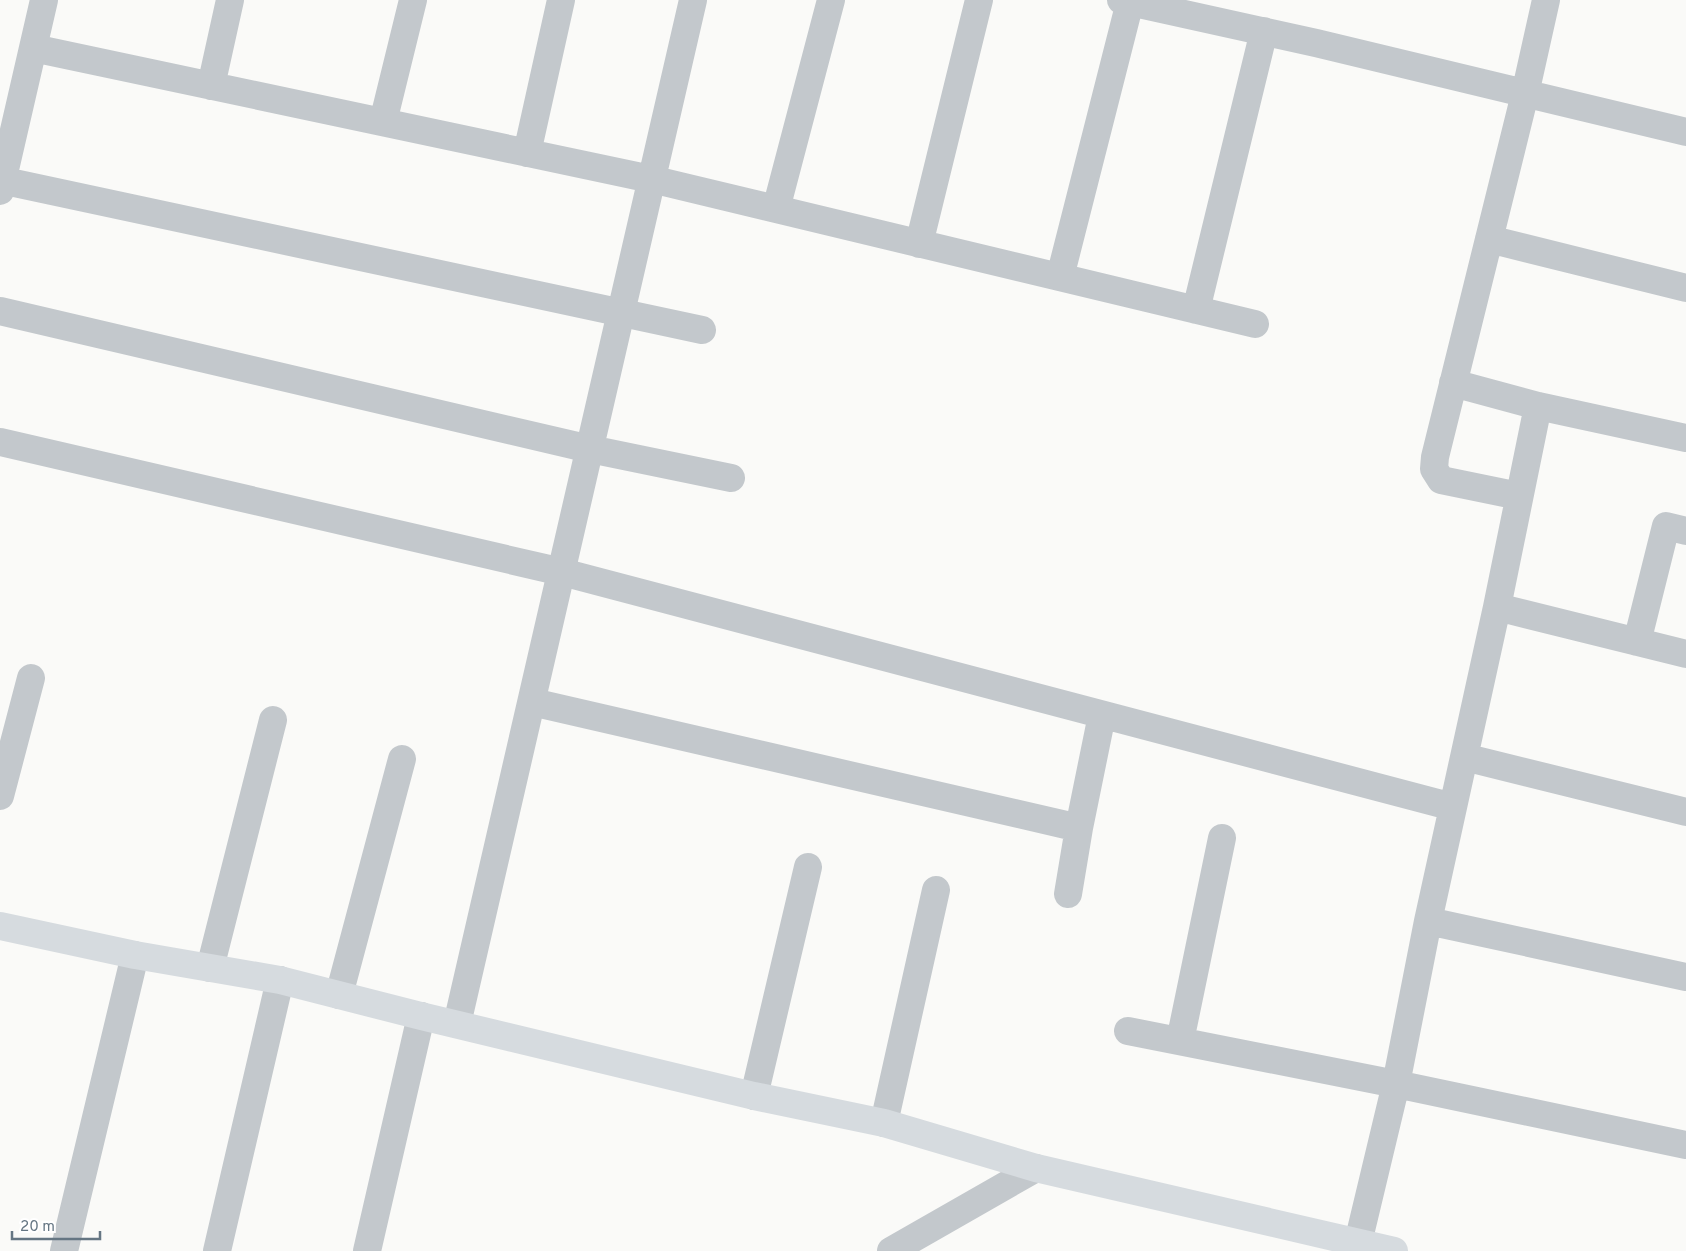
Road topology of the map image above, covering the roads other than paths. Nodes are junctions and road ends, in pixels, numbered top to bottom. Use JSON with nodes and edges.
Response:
{"nodes":[{"id":1,"x":44,"y":0,"type":"edge"},
{"id":2,"x":230,"y":0,"type":"edge"},
{"id":3,"x":413,"y":0,"type":"edge"},
{"id":4,"x":561,"y":0,"type":"edge"},
{"id":5,"x":693,"y":0,"type":"edge"},
{"id":6,"x":831,"y":0,"type":"edge"},
{"id":7,"x":979,"y":0,"type":"edge"},
{"id":8,"x":1546,"y":0,"type":"edge"},
{"id":9,"x":1126,"y":1,"type":"edge"},
{"id":10,"x":1264,"y":31,"type":"junction"},
{"id":11,"x":32,"y":48,"type":"junction"},
{"id":12,"x":211,"y":86,"type":"junction"},
{"id":13,"x":1525,"y":94,"type":"junction"},
{"id":14,"x":383,"y":122,"type":"junction"},
{"id":15,"x":1686,"y":132,"type":"edge"},
{"id":16,"x":527,"y":153,"type":"junction"},
{"id":17,"x":651,"y":179,"type":"junction"},
{"id":18,"x":1,"y":184,"type":"edge"},
{"id":19,"x":776,"y":209,"type":"junction"},
{"id":20,"x":1489,"y":239,"type":"junction"},
{"id":21,"x":919,"y":244,"type":"junction"},
{"id":22,"x":1060,"y":277,"type":"junction"},
{"id":23,"x":1686,"y":288,"type":"edge"},
{"id":24,"x":1196,"y":310,"type":"junction"},
{"id":25,"x":0,"y":311,"type":"edge"},
{"id":26,"x":621,"y":312,"type":"junction"},
{"id":27,"x":1255,"y":324,"type":"dead end"},
{"id":28,"x":702,"y":330,"type":"dead end"},
{"id":29,"x":1453,"y":383,"type":"junction"},
{"id":30,"x":1538,"y":406,"type":"junction"},
{"id":31,"x":1686,"y":438,"type":"edge"},
{"id":32,"x":0,"y":442,"type":"edge"},
{"id":33,"x":590,"y":449,"type":"junction"},
{"id":34,"x":731,"y":478,"type":"dead end"},
{"id":35,"x":1519,"y":496,"type":"junction"},
{"id":36,"x":1686,"y":530,"type":"edge"},
{"id":37,"x":562,"y":572,"type":"junction"},
{"id":38,"x":1497,"y":607,"type":"junction"},
{"id":39,"x":1637,"y":642,"type":"junction"},
{"id":40,"x":1686,"y":654,"type":"edge"},
{"id":41,"x":31,"y":678,"type":"dead end"},
{"id":42,"x":532,"y":702,"type":"junction"},
{"id":43,"x":1102,"y":714,"type":"junction"},
{"id":44,"x":273,"y":720,"type":"dead end"},
{"id":45,"x":1464,"y":757,"type":"junction"},
{"id":46,"x":402,"y":759,"type":"dead end"},
{"id":47,"x":0,"y":796,"type":"edge"},
{"id":48,"x":1454,"y":807,"type":"junction"},
{"id":49,"x":1686,"y":812,"type":"edge"},
{"id":50,"x":1079,"y":828,"type":"junction"},
{"id":51,"x":1222,"y":838,"type":"dead end"},
{"id":52,"x":808,"y":867,"type":"dead end"},
{"id":53,"x":936,"y":890,"type":"dead end"},
{"id":54,"x":1068,"y":894,"type":"dead end"},
{"id":55,"x":1428,"y":921,"type":"junction"},
{"id":56,"x":0,"y":926,"type":"edge"},
{"id":57,"x":135,"y":955,"type":"junction"},
{"id":58,"x":210,"y":968,"type":"junction"},
{"id":59,"x":1686,"y":976,"type":"edge"},
{"id":60,"x":280,"y":980,"type":"junction"},
{"id":61,"x":339,"y":995,"type":"junction"},
{"id":62,"x":421,"y":1016,"type":"junction"},
{"id":63,"x":457,"y":1024,"type":"junction"},
{"id":64,"x":1128,"y":1031,"type":"dead end"},
{"id":65,"x":1180,"y":1041,"type":"junction"},
{"id":66,"x":1396,"y":1084,"type":"junction"},
{"id":67,"x":754,"y":1096,"type":"junction"},
{"id":68,"x":884,"y":1123,"type":"junction"},
{"id":69,"x":1686,"y":1145,"type":"edge"},
{"id":70,"x":1036,"y":1168,"type":"junction"},
{"id":71,"x":930,"y":1239,"type":"edge"},
{"id":72,"x":1357,"y":1247,"type":"edge"},
{"id":73,"x":64,"y":1251,"type":"edge"},
{"id":74,"x":217,"y":1251,"type":"edge"},
{"id":75,"x":367,"y":1251,"type":"edge"},
{"id":76,"x":891,"y":1251,"type":"edge"},
{"id":77,"x":1394,"y":1251,"type":"edge"}],
"edges":[{"from":1,"to":11,"type":"street"},
{"from":2,"to":12,"type":"street"},
{"from":3,"to":14,"type":"street"},
{"from":4,"to":16,"type":"street"},
{"from":5,"to":17,"type":"street"},
{"from":6,"to":19,"type":"street"},
{"from":7,"to":21,"type":"street"},
{"from":8,"to":13,"type":"street"},
{"from":9,"to":10,"type":"street"},
{"from":9,"to":22,"type":"street"},
{"from":10,"to":13,"type":"street"},
{"from":10,"to":24,"type":"street"},
{"from":11,"to":12,"type":"street"},
{"from":11,"to":18,"type":"street"},
{"from":12,"to":14,"type":"street"},
{"from":13,"to":15,"type":"street"},
{"from":13,"to":20,"type":"street"},
{"from":14,"to":16,"type":"street"},
{"from":16,"to":17,"type":"street"},
{"from":17,"to":19,"type":"street"},
{"from":17,"to":26,"type":"street"},
{"from":18,"to":26,"type":"street"},
{"from":19,"to":21,"type":"street"},
{"from":20,"to":23,"type":"street"},
{"from":20,"to":29,"type":"street"},
{"from":21,"to":22,"type":"street"},
{"from":22,"to":24,"type":"street"},
{"from":24,"to":27,"type":"street"},
{"from":25,"to":33,"type":"street"},
{"from":26,"to":28,"type":"street"},
{"from":26,"to":33,"type":"street"},
{"from":29,"to":30,"type":"street"},
{"from":29,"to":35,"type":"street"},
{"from":30,"to":31,"type":"street"},
{"from":30,"to":35,"type":"street"},
{"from":32,"to":37,"type":"street"},
{"from":33,"to":34,"type":"street"},
{"from":33,"to":37,"type":"street"},
{"from":35,"to":38,"type":"street"},
{"from":36,"to":39,"type":"street"},
{"from":37,"to":42,"type":"street"},
{"from":37,"to":43,"type":"street"},
{"from":38,"to":39,"type":"street"},
{"from":38,"to":45,"type":"street"},
{"from":39,"to":40,"type":"street"},
{"from":41,"to":47,"type":"street"},
{"from":42,"to":50,"type":"street"},
{"from":42,"to":63,"type":"street"},
{"from":43,"to":48,"type":"street"},
{"from":43,"to":50,"type":"street"},
{"from":44,"to":58,"type":"street"},
{"from":45,"to":48,"type":"street"},
{"from":45,"to":49,"type":"street"},
{"from":46,"to":61,"type":"street"},
{"from":48,"to":55,"type":"street"},
{"from":50,"to":54,"type":"street"},
{"from":51,"to":65,"type":"street"},
{"from":52,"to":67,"type":"street"},
{"from":53,"to":68,"type":"street"},
{"from":55,"to":59,"type":"street"},
{"from":55,"to":66,"type":"street"},
{"from":56,"to":57,"type":"street"},
{"from":57,"to":58,"type":"street"},
{"from":57,"to":73,"type":"street"},
{"from":58,"to":60,"type":"street"},
{"from":60,"to":61,"type":"street"},
{"from":60,"to":74,"type":"street"},
{"from":61,"to":62,"type":"street"},
{"from":62,"to":63,"type":"street"},
{"from":62,"to":75,"type":"street"},
{"from":63,"to":67,"type":"street"},
{"from":64,"to":65,"type":"street"},
{"from":65,"to":66,"type":"street"},
{"from":66,"to":69,"type":"street"},
{"from":66,"to":72,"type":"street"},
{"from":67,"to":68,"type":"street"},
{"from":68,"to":70,"type":"street"},
{"from":70,"to":71,"type":"street"},
{"from":70,"to":72,"type":"street"},
{"from":71,"to":76,"type":"street"},
{"from":72,"to":77,"type":"street"}]}
